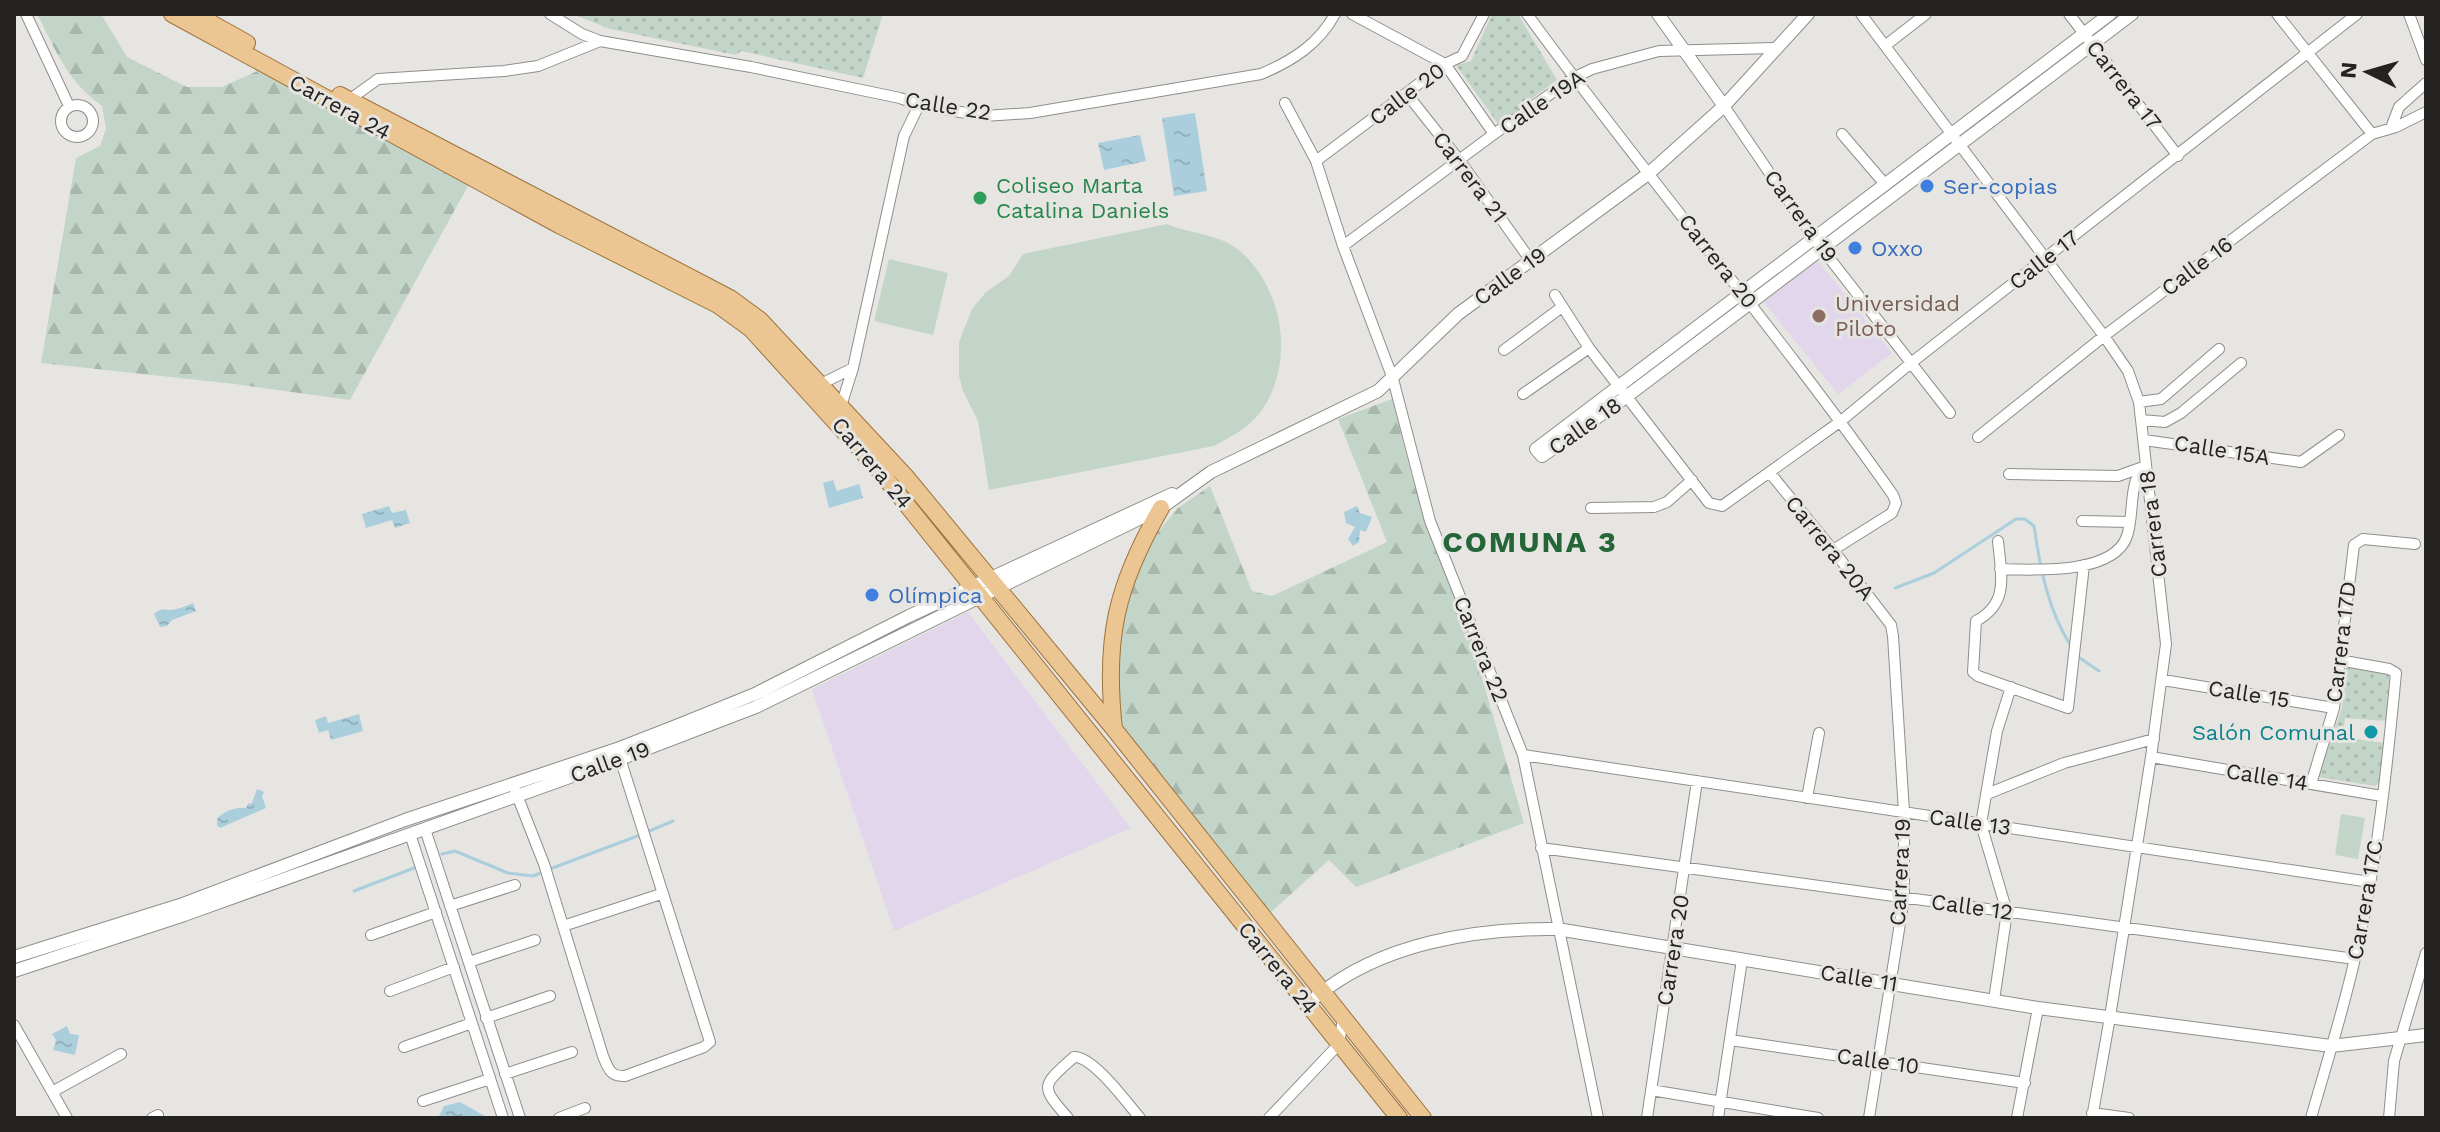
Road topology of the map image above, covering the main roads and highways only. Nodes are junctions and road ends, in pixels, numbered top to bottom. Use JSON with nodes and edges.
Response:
{"nodes":[{"id":1,"x":195,"y":14,"type":"edge"},
{"id":2,"x":175,"y":15,"type":"edge"},
{"id":3,"x":1161,"y":508,"type":"road end"},
{"id":4,"x":985,"y":588,"type":"junction"},
{"id":5,"x":1114,"y":729,"type":"junction"},
{"id":6,"x":1399,"y":1118,"type":"edge"},
{"id":7,"x":1423,"y":1118,"type":"edge"}],
"edges":[{"from":1,"to":4,"type":"main road","name":"Carrera 24"},
{"from":2,"to":4,"type":"main road","name":"Carrera 24"},
{"from":3,"to":5,"type":"main road"},
{"from":4,"to":5,"type":"main road","name":"Carrera 24"},
{"from":4,"to":6,"type":"main road","name":"Carrera 24"},
{"from":5,"to":7,"type":"main road","name":"Carrera 24"}]}
